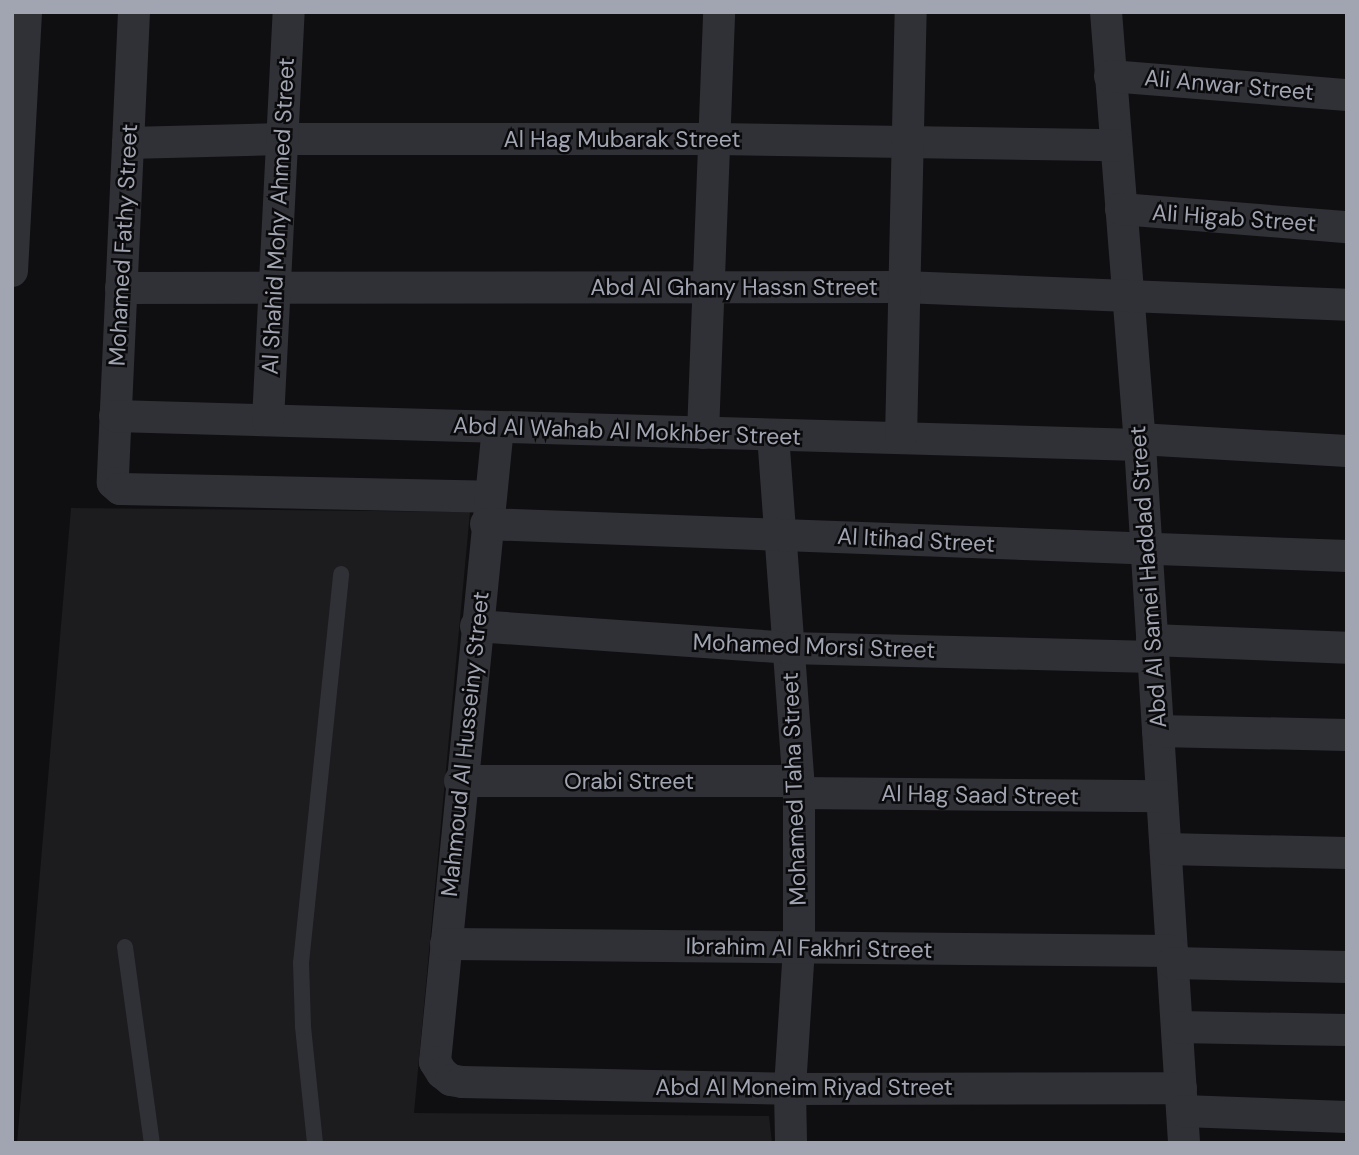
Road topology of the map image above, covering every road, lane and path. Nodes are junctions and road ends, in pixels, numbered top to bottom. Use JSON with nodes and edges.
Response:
{"nodes":[{"id":1,"x":26,"y":12,"type":"edge"},
{"id":2,"x":134,"y":12,"type":"edge"},
{"id":3,"x":289,"y":12,"type":"edge"},
{"id":4,"x":719,"y":12,"type":"edge"},
{"id":5,"x":911,"y":12,"type":"edge"},
{"id":6,"x":1106,"y":12,"type":"edge"},
{"id":7,"x":1110,"y":76,"type":"junction"},
{"id":8,"x":1347,"y":95,"type":"edge"},
{"id":9,"x":282,"y":139,"type":"junction"},
{"id":10,"x":716,"y":139,"type":"junction"},
{"id":11,"x":906,"y":141,"type":"junction"},
{"id":12,"x":128,"y":143,"type":"junction"},
{"id":13,"x":1116,"y":145,"type":"junction"},
{"id":14,"x":1121,"y":209,"type":"junction"},
{"id":15,"x":1347,"y":227,"type":"edge"},
{"id":16,"x":12,"y":271,"type":"edge"},
{"id":17,"x":711,"y":286,"type":"junction"},
{"id":18,"x":121,"y":288,"type":"junction"},
{"id":19,"x":904,"y":288,"type":"junction"},
{"id":20,"x":275,"y":289,"type":"junction"},
{"id":21,"x":1128,"y":294,"type":"junction"},
{"id":22,"x":1347,"y":305,"type":"edge"},
{"id":23,"x":115,"y":416,"type":"junction"},
{"id":24,"x":268,"y":420,"type":"junction"},
{"id":25,"x":498,"y":427,"type":"junction"},
{"id":26,"x":703,"y":433,"type":"junction"},
{"id":27,"x":773,"y":435,"type":"junction"},
{"id":28,"x":901,"y":438,"type":"junction"},
{"id":29,"x":1139,"y":442,"type":"junction"},
{"id":30,"x":1347,"y":451,"type":"edge"},
{"id":31,"x":112,"y":478,"type":"joint"},
{"id":32,"x":488,"y":511,"type":"junction"},
{"id":33,"x":779,"y":533,"type":"junction"},
{"id":34,"x":1146,"y":551,"type":"junction"},
{"id":35,"x":1347,"y":556,"type":"edge"},
{"id":36,"x":341,"y":574,"type":"dead end"},
{"id":37,"x":476,"y":626,"type":"junction"},
{"id":38,"x":788,"y":648,"type":"junction"},
{"id":39,"x":1347,"y":648,"type":"edge"},
{"id":40,"x":1153,"y":649,"type":"junction"},
{"id":41,"x":1158,"y":731,"type":"junction"},
{"id":42,"x":1347,"y":735,"type":"edge"},
{"id":43,"x":460,"y":781,"type":"junction"},
{"id":44,"x":798,"y":787,"type":"junction"},
{"id":45,"x":1162,"y":796,"type":"junction"},
{"id":46,"x":1166,"y":849,"type":"junction"},
{"id":47,"x":1347,"y":853,"type":"edge"},
{"id":48,"x":446,"y":944,"type":"junction"},
{"id":49,"x":125,"y":947,"type":"dead end"},
{"id":50,"x":799,"y":948,"type":"junction"},
{"id":51,"x":1173,"y":957,"type":"junction"},
{"id":52,"x":1347,"y":967,"type":"edge"},
{"id":53,"x":1177,"y":1027,"type":"junction"},
{"id":54,"x":1347,"y":1030,"type":"edge"},
{"id":55,"x":435,"y":1062,"type":"joint"},
{"id":56,"x":790,"y":1089,"type":"junction"},
{"id":57,"x":1182,"y":1100,"type":"junction"},
{"id":58,"x":1347,"y":1117,"type":"edge"},
{"id":59,"x":152,"y":1143,"type":"edge"},
{"id":60,"x":315,"y":1143,"type":"edge"},
{"id":61,"x":791,"y":1143,"type":"edge"},
{"id":62,"x":1184,"y":1143,"type":"edge"}],
"edges":[{"from":1,"to":16,"type":"street"},
{"from":2,"to":12,"type":"street","name":"Mohamed Fathy Street"},
{"from":3,"to":9,"type":"street","name":"Al Shahid Mohy Ahmed Street"},
{"from":4,"to":10,"type":"street"},
{"from":5,"to":11,"type":"street"},
{"from":6,"to":7,"type":"street","name":"Abd Al Samei Haddad Street"},
{"from":7,"to":8,"type":"street","name":"Ali Anwar Street"},
{"from":7,"to":13,"type":"street","name":"Abd Al Samei Haddad Street"},
{"from":9,"to":10,"type":"street","name":"Al Hag Mubarak Street"},
{"from":9,"to":12,"type":"street","name":"Al Hag Mubarak Street"},
{"from":9,"to":20,"type":"street","name":"Al Shahid Mohy Ahmed Street"},
{"from":10,"to":11,"type":"street","name":"Al Hag Mubarak Street"},
{"from":10,"to":17,"type":"street"},
{"from":11,"to":13,"type":"street","name":"Al Hag Mubarak Street"},
{"from":11,"to":19,"type":"street"},
{"from":12,"to":18,"type":"street","name":"Mohamed Fathy Street"},
{"from":13,"to":14,"type":"street","name":"Abd Al Samei Haddad Street"},
{"from":14,"to":15,"type":"street","name":"Ali Higab Street"},
{"from":14,"to":21,"type":"street","name":"Abd Al Samei Haddad Street"},
{"from":17,"to":19,"type":"street","name":"Abd Al Ghany Hassn Street"},
{"from":17,"to":20,"type":"street","name":"Abd Al Ghany Hassn Street"},
{"from":17,"to":26,"type":"street"},
{"from":18,"to":20,"type":"street","name":"Abd Al Ghany Hassn Street"},
{"from":18,"to":23,"type":"street","name":"Mohamed Fathy Street"},
{"from":19,"to":21,"type":"street","name":"Abd Al Ghany Hassn Street"},
{"from":19,"to":28,"type":"street"},
{"from":20,"to":24,"type":"street","name":"Al Shahid Mohy Ahmed Street"},
{"from":21,"to":22,"type":"street","name":"Abd Al Ghany Hassn Street"},
{"from":21,"to":29,"type":"street","name":"Abd Al Samei Haddad Street"},
{"from":23,"to":24,"type":"street","name":"Abd Al Wahab Al Mokhber Street"},
{"from":23,"to":31,"type":"street","name":"Mohamed Fathy Street"},
{"from":24,"to":25,"type":"street","name":"Abd Al Wahab Al Mokhber Street"},
{"from":25,"to":26,"type":"street","name":"Abd Al Wahab Al Mokhber Street"},
{"from":25,"to":32,"type":"street","name":"Mahmoud Al Husseiny Street"},
{"from":26,"to":27,"type":"street","name":"Abd Al Wahab Al Mokhber Street"},
{"from":27,"to":28,"type":"street","name":"Abd Al Wahab Al Mokhber Street"},
{"from":27,"to":33,"type":"street","name":"Mohamed Taha Street"},
{"from":28,"to":29,"type":"street","name":"Abd Al Wahab Al Mokhber Street"},
{"from":29,"to":30,"type":"street","name":"Abd Al Wahab Al Mokhber Street"},
{"from":29,"to":34,"type":"street","name":"Abd Al Samei Haddad Street"},
{"from":31,"to":32,"type":"street","name":"Al Itihad Street"},
{"from":32,"to":33,"type":"street","name":"Al Itihad Street"},
{"from":32,"to":37,"type":"street","name":"Mahmoud Al Husseiny Street"},
{"from":33,"to":34,"type":"street","name":"Al Itihad Street"},
{"from":33,"to":38,"type":"street","name":"Mohamed Taha Street"},
{"from":34,"to":35,"type":"street","name":"Al Itihad Street"},
{"from":34,"to":40,"type":"street","name":"Abd Al Samei Haddad Street"},
{"from":36,"to":60,"type":"lane"},
{"from":37,"to":38,"type":"street","name":"Mohamed Morsi Street"},
{"from":37,"to":43,"type":"street","name":"Mahmoud Al Husseiny Street"},
{"from":38,"to":40,"type":"street","name":"Mohamed Morsi Street"},
{"from":38,"to":44,"type":"street","name":"Mohamed Taha Street"},
{"from":39,"to":40,"type":"street","name":"Mohamed Morsi Street"},
{"from":40,"to":41,"type":"street","name":"Abd Al Samei Haddad Street"},
{"from":41,"to":42,"type":"street"},
{"from":41,"to":45,"type":"street","name":"Abd Al Samei Haddad Street"},
{"from":43,"to":44,"type":"street","name":"Orabi Street"},
{"from":43,"to":48,"type":"street","name":"Mahmoud Al Husseiny Street"},
{"from":44,"to":45,"type":"street","name":"Al Hag Saad Street"},
{"from":44,"to":50,"type":"street","name":"Mohamed Taha Street"},
{"from":45,"to":46,"type":"street","name":"Abd Al Samei Haddad Street"},
{"from":46,"to":47,"type":"street"},
{"from":46,"to":51,"type":"street","name":"Abd Al Samei Haddad Street"},
{"from":48,"to":50,"type":"street","name":"Ibrahim Al Fakhri Street"},
{"from":48,"to":55,"type":"street","name":"Mahmoud Al Husseiny Street"},
{"from":49,"to":59,"type":"lane"},
{"from":50,"to":51,"type":"street","name":"Ibrahim Al Fakhri Street"},
{"from":50,"to":56,"type":"street","name":"Mohamed Taha Street"},
{"from":51,"to":52,"type":"street","name":"Ibrahim Al Fakhri Street"},
{"from":51,"to":53,"type":"street","name":"Abd Al Samei Haddad Street"},
{"from":53,"to":54,"type":"street"},
{"from":53,"to":57,"type":"street","name":"Abd Al Samei Haddad Street"},
{"from":55,"to":56,"type":"street","name":"Abd Al Moneim Riyad Street"},
{"from":56,"to":57,"type":"street","name":"Abd Al Moneim Riyad Street"},
{"from":56,"to":61,"type":"street","name":"Mohamed Taha Street"},
{"from":57,"to":58,"type":"street","name":"Abd Al Moneim Riyad Street"},
{"from":57,"to":62,"type":"street","name":"Abd Al Samei Haddad Street"}]}
